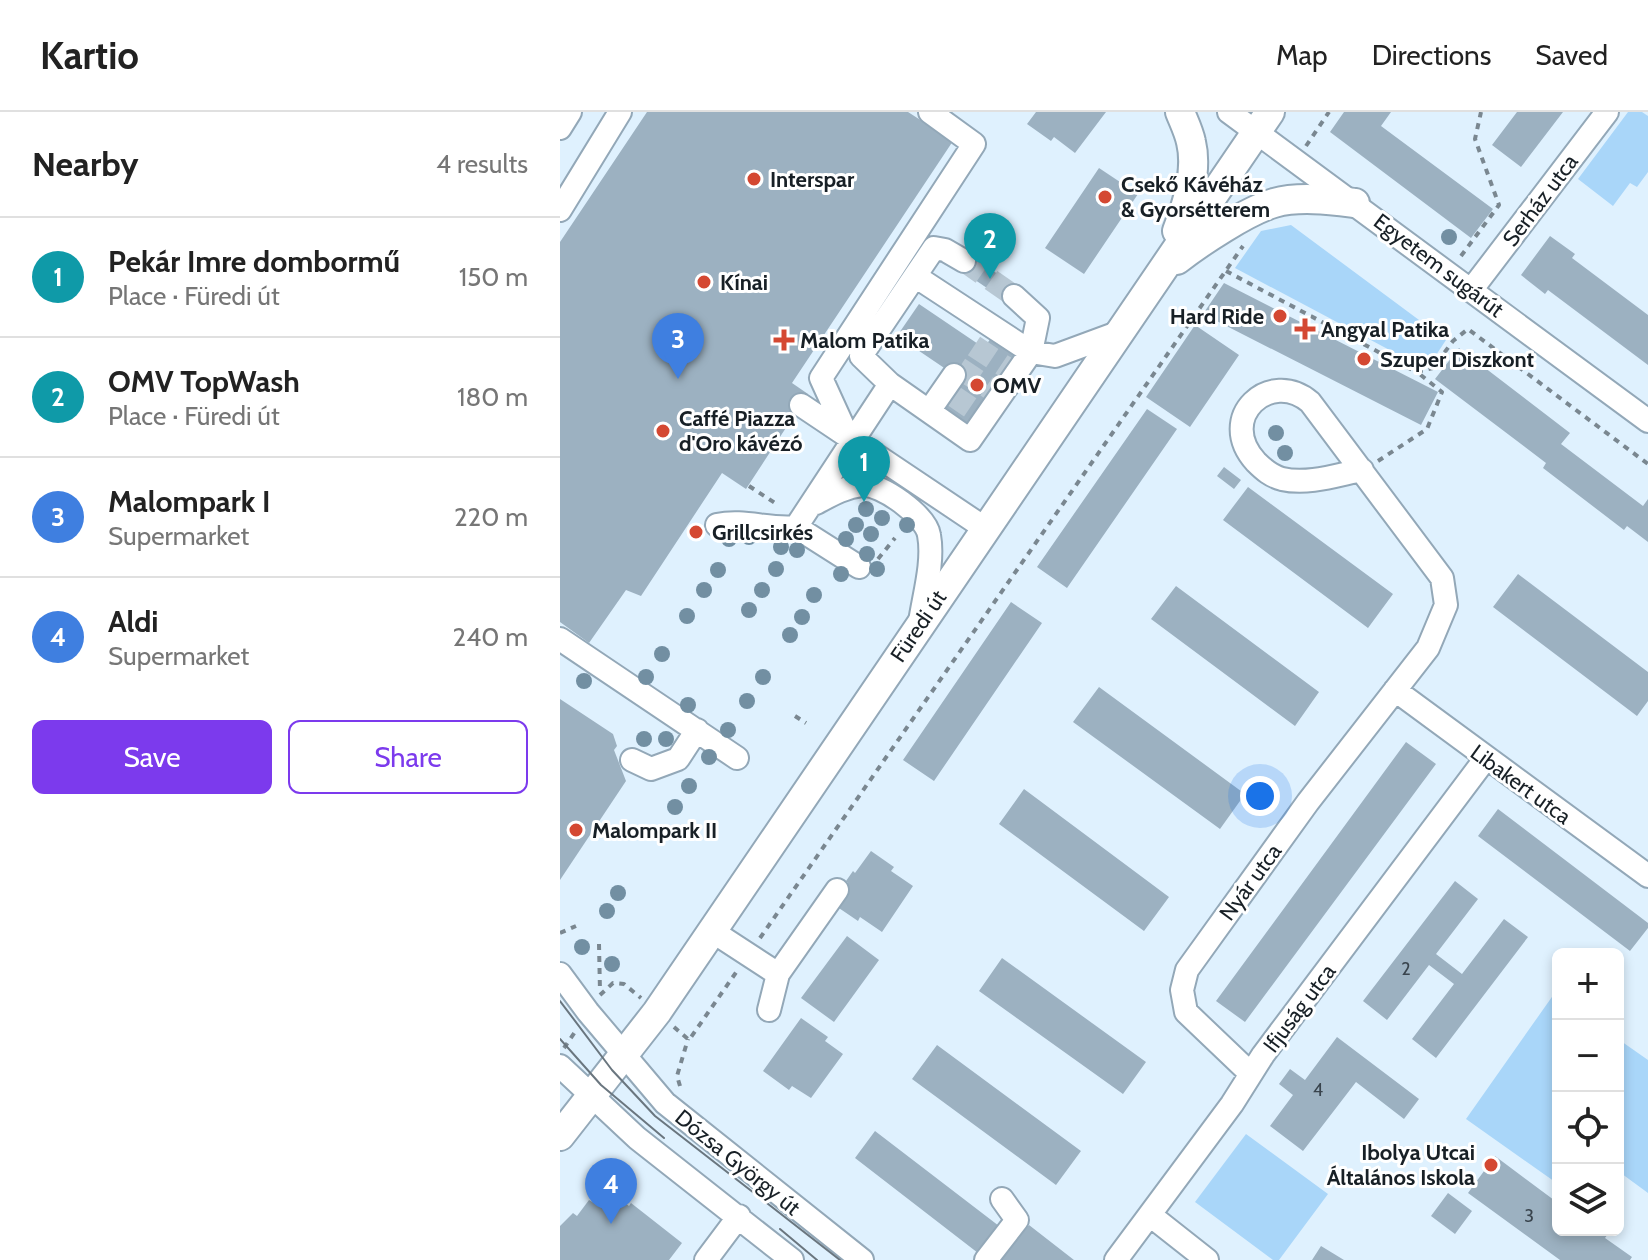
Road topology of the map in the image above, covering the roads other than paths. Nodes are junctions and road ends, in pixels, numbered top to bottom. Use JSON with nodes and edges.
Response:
{"nodes":[{"id":1,"x":570,"y":112,"type":"edge"},
{"id":2,"x":620,"y":112,"type":"edge"},
{"id":3,"x":930,"y":112,"type":"edge"},
{"id":4,"x":1180,"y":112,"type":"edge"},
{"id":5,"x":1229,"y":112,"type":"edge"},
{"id":6,"x":1607,"y":112,"type":"edge"},
{"id":7,"x":1263,"y":122,"type":"edge"},
{"id":8,"x":560,"y":128,"type":"edge"},
{"id":9,"x":1355,"y":203,"type":"junction"},
{"id":10,"x":560,"y":210,"type":"edge"},
{"id":11,"x":964,"y":261,"type":"tunnel mouth"},
{"id":12,"x":1160,"y":272,"type":"junction"},
{"id":13,"x":915,"y":276,"type":"junction"},
{"id":14,"x":1472,"y":289,"type":"junction"},
{"id":15,"x":1014,"y":296,"type":"tunnel mouth"},
{"id":16,"x":1120,"y":332,"type":"junction"},
{"id":17,"x":1031,"y":352,"type":"junction"},
{"id":18,"x":890,"y":384,"type":"junction"},
{"id":19,"x":950,"y":387,"type":"dead end"},
{"id":20,"x":801,"y":405,"type":"dead end"},
{"id":21,"x":925,"y":409,"type":"junction"},
{"id":22,"x":1648,"y":421,"type":"edge"},
{"id":23,"x":858,"y":442,"type":"junction"},
{"id":24,"x":1362,"y":470,"type":"junction"},
{"id":25,"x":875,"y":486,"type":"junction"},
{"id":26,"x":811,"y":505,"type":"junction"},
{"id":27,"x":717,"y":525,"type":"dead end"},
{"id":28,"x":796,"y":527,"type":"junction"},
{"id":29,"x":986,"y":529,"type":"junction"},
{"id":30,"x":859,"y":567,"type":"dead end"},
{"id":31,"x":920,"y":623,"type":"junction"},
{"id":32,"x":560,"y":639,"type":"edge"},
{"id":33,"x":1395,"y":690,"type":"junction"},
{"id":34,"x":697,"y":730,"type":"junction"},
{"id":35,"x":737,"y":758,"type":"dead end"},
{"id":36,"x":1486,"y":758,"type":"junction"},
{"id":37,"x":632,"y":760,"type":"dead end"},
{"id":38,"x":1648,"y":876,"type":"edge"},
{"id":39,"x":837,"y":890,"type":"dead end"},
{"id":40,"x":712,"y":931,"type":"junction"},
{"id":41,"x":560,"y":974,"type":"edge"},
{"id":42,"x":778,"y":974,"type":"junction"},
{"id":43,"x":769,"y":1010,"type":"dead end"},
{"id":44,"x":624,"y":1055,"type":"junction"},
{"id":45,"x":563,"y":1056,"type":"edge"},
{"id":46,"x":1251,"y":1074,"type":"junction"},
{"id":47,"x":593,"y":1096,"type":"junction"},
{"id":48,"x":560,"y":1136,"type":"edge"},
{"id":49,"x":1002,"y":1199,"type":"dead end"},
{"id":50,"x":1150,"y":1215,"type":"junction"},
{"id":51,"x":739,"y":1216,"type":"junction"},
{"id":52,"x":713,"y":1257,"type":"edge"},
{"id":53,"x":792,"y":1260,"type":"edge"},
{"id":54,"x":862,"y":1260,"type":"edge"},
{"id":55,"x":986,"y":1260,"type":"edge"},
{"id":56,"x":1116,"y":1260,"type":"edge"},
{"id":57,"x":1207,"y":1260,"type":"edge"}],
"edges":[{"from":1,"to":8,"type":"street"},
{"from":2,"to":10,"type":"street"},
{"from":3,"to":23,"type":"street"},
{"from":4,"to":12,"type":"main road"},
{"from":5,"to":7,"type":"street","name":"Egyetem sugárút"},
{"from":6,"to":14,"type":"street","name":"Serház utca"},
{"from":7,"to":9,"type":"street","name":"Egyetem sugárút"},
{"from":7,"to":12,"type":"main road","name":"Füredi út"},
{"from":9,"to":12,"type":"main road"},
{"from":9,"to":14,"type":"street","name":"Egyetem sugárút"},
{"from":11,"to":13,"type":"street"},
{"from":12,"to":16,"type":"main road","name":"Füredi út"},
{"from":13,"to":17,"type":"street"},
{"from":13,"to":18,"type":"street"},
{"from":14,"to":22,"type":"street","name":"Egyetem sugárút"},
{"from":15,"to":17,"type":"street"},
{"from":16,"to":17,"type":"street"},
{"from":16,"to":29,"type":"main road","name":"Füredi út"},
{"from":17,"to":21,"type":"street"},
{"from":18,"to":21,"type":"street"},
{"from":18,"to":23,"type":"street"},
{"from":19,"to":21,"type":"street"},
{"from":20,"to":23,"type":"street"},
{"from":23,"to":25,"type":"street"},
{"from":23,"to":26,"type":"street"},
{"from":23,"to":29,"type":"street"},
{"from":24,"to":24,"type":"street","name":"Nyár utca"},
{"from":24,"to":33,"type":"street","name":"Nyár utca"},
{"from":25,"to":26,"type":"street"},
{"from":25,"to":31,"type":"street"},
{"from":26,"to":28,"type":"street"},
{"from":27,"to":28,"type":"street"},
{"from":28,"to":30,"type":"street"},
{"from":29,"to":31,"type":"main road","name":"Füredi út"},
{"from":31,"to":40,"type":"main road","name":"Füredi út"},
{"from":32,"to":34,"type":"street"},
{"from":33,"to":36,"type":"street","name":"Libakert utca"},
{"from":33,"to":46,"type":"street","name":"Nyár utca"},
{"from":34,"to":35,"type":"street"},
{"from":34,"to":37,"type":"street"},
{"from":36,"to":38,"type":"street","name":"Libakert utca"},
{"from":36,"to":46,"type":"street","name":"Ifjuság utca"},
{"from":39,"to":42,"type":"street"},
{"from":40,"to":42,"type":"street"},
{"from":40,"to":44,"type":"main road","name":"Füredi út"},
{"from":41,"to":44,"type":"street","name":"Dózsa György út"},
{"from":42,"to":43,"type":"street"},
{"from":44,"to":47,"type":"main road","name":"Füredi út"},
{"from":44,"to":54,"type":"street","name":"Dózsa György út"},
{"from":45,"to":47,"type":"street","name":"Dózsa György út"},
{"from":46,"to":50,"type":"street","name":"Ifjuság utca"},
{"from":47,"to":48,"type":"main road","name":"Füredi út"},
{"from":47,"to":51,"type":"street","name":"Dózsa György út"},
{"from":49,"to":55,"type":"street"},
{"from":50,"to":56,"type":"street","name":"Ifjuság utca"},
{"from":50,"to":57,"type":"street"},
{"from":51,"to":52,"type":"street"},
{"from":51,"to":53,"type":"street","name":"Dózsa György út"}]}
